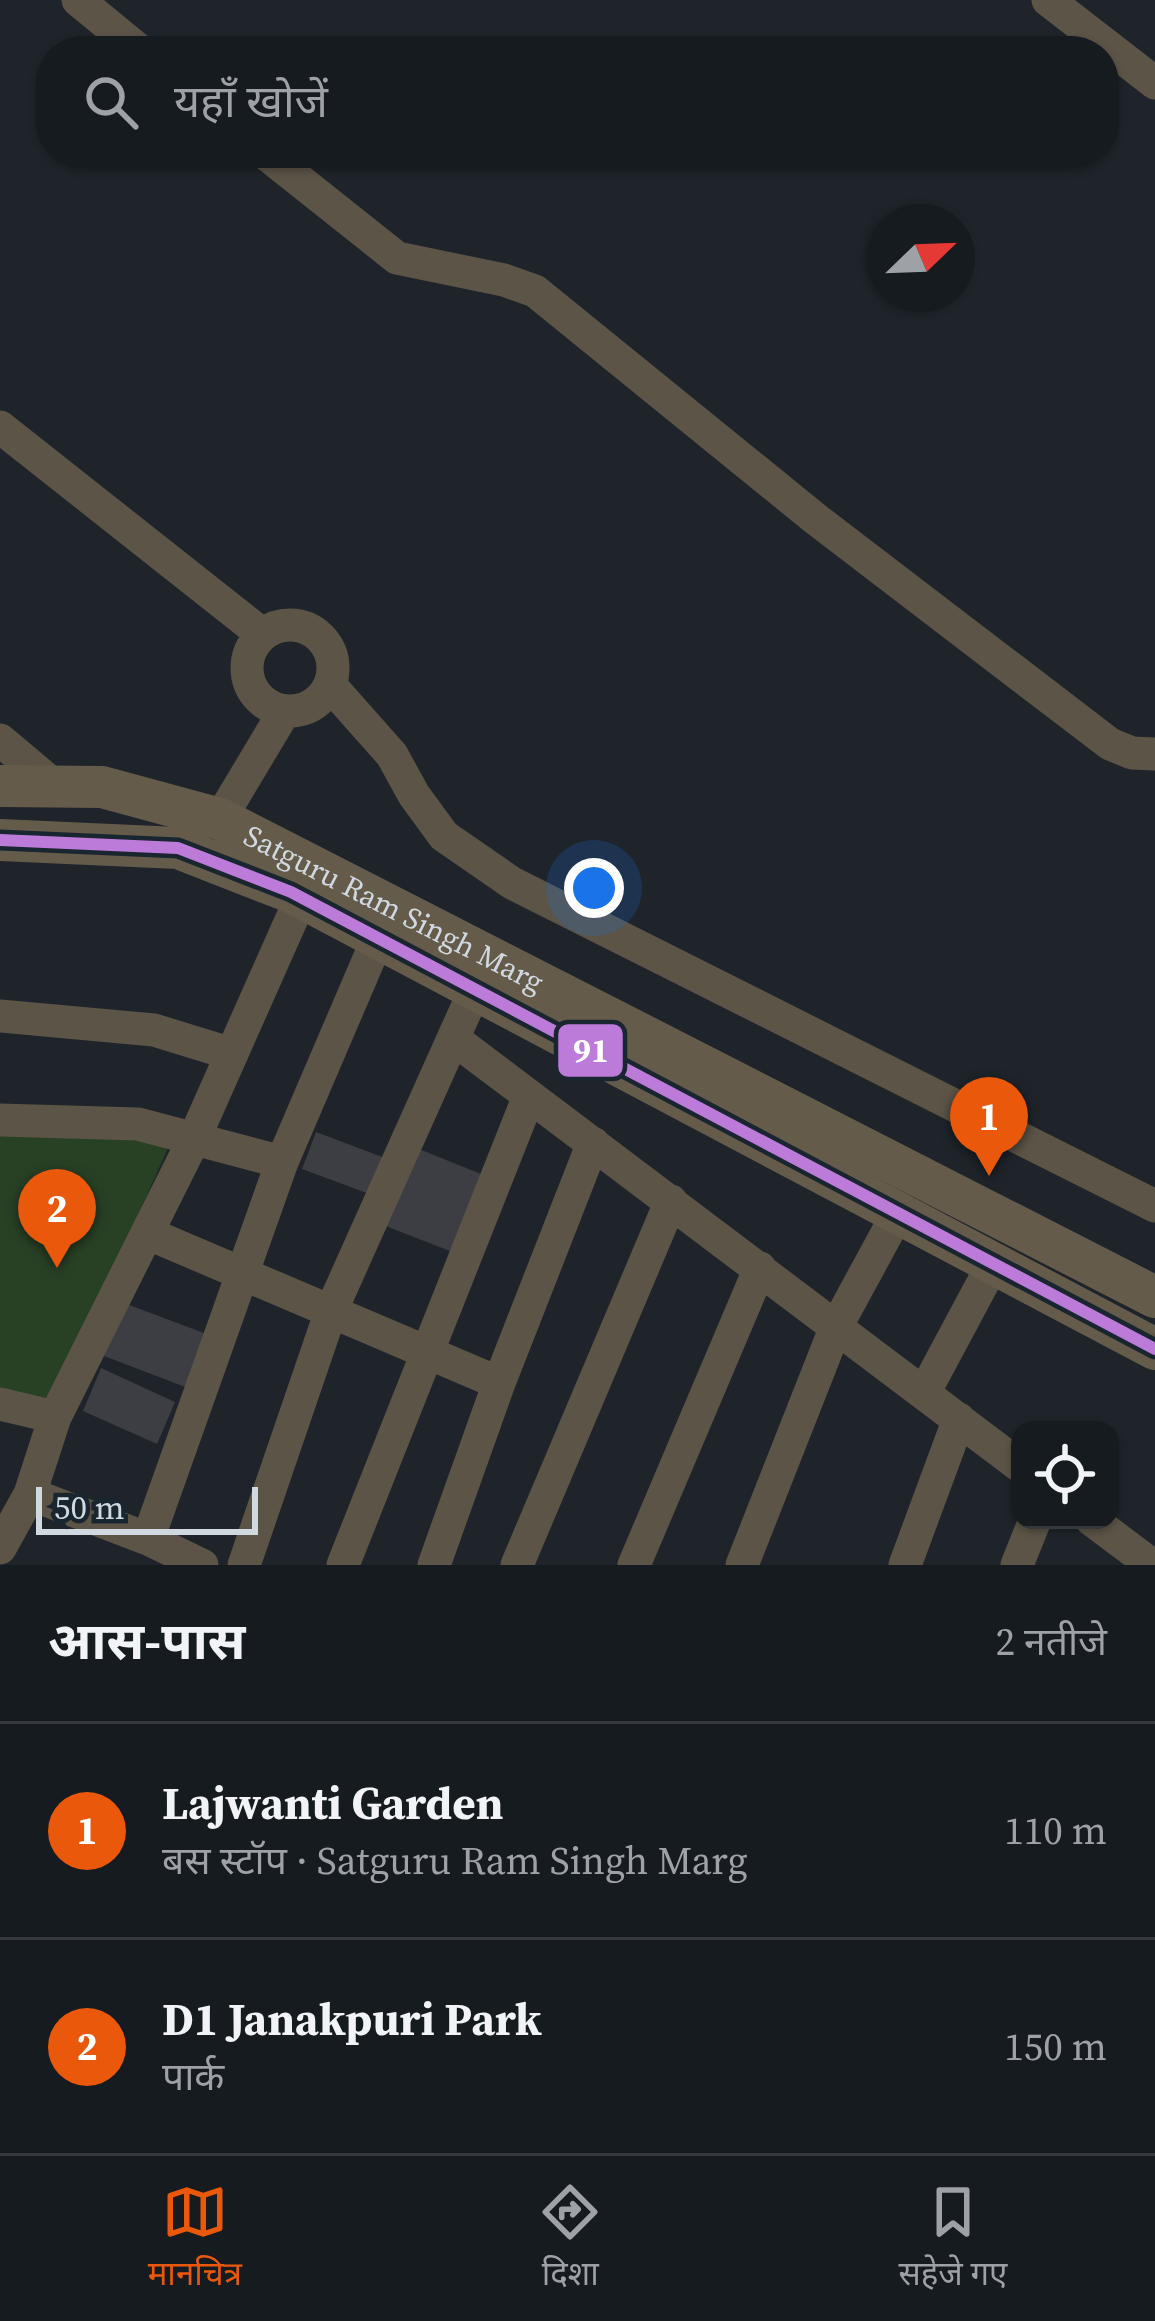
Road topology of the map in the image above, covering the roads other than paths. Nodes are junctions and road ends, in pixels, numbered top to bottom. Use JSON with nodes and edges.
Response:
{"nodes":[{"id":1,"x":78,"y":0,"type":"edge"},
{"id":2,"x":1048,"y":0,"type":"edge"},
{"id":3,"x":122,"y":36,"type":"edge"},
{"id":4,"x":1094,"y":36,"type":"edge"},
{"id":5,"x":1119,"y":55,"type":"edge"},
{"id":6,"x":1155,"y":83,"type":"edge"},
{"id":7,"x":284,"y":168,"type":"edge"},
{"id":8,"x":0,"y":427,"type":"edge"},
{"id":9,"x":262,"y":634,"type":"junction"},
{"id":10,"x":330,"y":685,"type":"junction"},
{"id":11,"x":284,"y":712,"type":"junction"},
{"id":12,"x":0,"y":740,"type":"edge"},
{"id":13,"x":1155,"y":754,"type":"edge"},
{"id":14,"x":0,"y":786,"type":"edge"},
{"id":15,"x":56,"y":787,"type":"junction"},
{"id":16,"x":220,"y":819,"type":"junction"},
{"id":17,"x":0,"y":840,"type":"edge"},
{"id":18,"x":301,"y":898,"type":"junction"},
{"id":19,"x":378,"y":938,"type":"junction"},
{"id":20,"x":475,"y":990,"type":"junction"},
{"id":21,"x":0,"y":1016,"type":"edge"},
{"id":22,"x":456,"y":1033,"type":"junction"},
{"id":23,"x":232,"y":1054,"type":"junction"},
{"id":24,"x":530,"y":1096,"type":"junction"},
{"id":25,"x":0,"y":1120,"type":"edge"},
{"id":26,"x":194,"y":1139,"type":"junction"},
{"id":27,"x":593,"y":1143,"type":"junction"},
{"id":28,"x":282,"y":1162,"type":"junction"},
{"id":29,"x":671,"y":1201,"type":"junction"},
{"id":30,"x":1155,"y":1206,"type":"edge"},
{"id":31,"x":898,"y":1213,"type":"junction"},
{"id":32,"x":147,"y":1233,"type":"junction"},
{"id":33,"x":994,"y":1264,"type":"junction"},
{"id":34,"x":760,"y":1268,"type":"junction"},
{"id":35,"x":244,"y":1273,"type":"junction"},
{"id":36,"x":1155,"y":1297,"type":"edge"},
{"id":37,"x":332,"y":1311,"type":"junction"},
{"id":38,"x":836,"y":1329,"type":"junction"},
{"id":39,"x":1155,"y":1349,"type":"edge"},
{"id":40,"x":429,"y":1353,"type":"junction"},
{"id":41,"x":499,"y":1383,"type":"junction"},
{"id":42,"x":924,"y":1394,"type":"junction"},
{"id":43,"x":0,"y":1404,"type":"edge"},
{"id":44,"x":55,"y":1417,"type":"junction"},
{"id":45,"x":958,"y":1419,"type":"junction"},
{"id":46,"x":1011,"y":1459,"type":"edge"},
{"id":47,"x":30,"y":1494,"type":"junction"},
{"id":48,"x":1031,"y":1529,"type":"edge"},
{"id":49,"x":1104,"y":1529,"type":"edge"},
{"id":50,"x":148,"y":1539,"type":"junction"},
{"id":51,"x":0,"y":1548,"type":"edge"},
{"id":52,"x":202,"y":1565,"type":"edge"},
{"id":53,"x":244,"y":1565,"type":"edge"},
{"id":54,"x":343,"y":1565,"type":"edge"},
{"id":55,"x":434,"y":1565,"type":"edge"},
{"id":56,"x":518,"y":1565,"type":"edge"},
{"id":57,"x":634,"y":1565,"type":"edge"},
{"id":58,"x":742,"y":1565,"type":"edge"},
{"id":59,"x":905,"y":1565,"type":"edge"},
{"id":60,"x":1017,"y":1565,"type":"edge"},
{"id":61,"x":1152,"y":1565,"type":"edge"}],
"edges":[{"from":1,"to":3,"type":"street"},
{"from":2,"to":4,"type":"street"},
{"from":5,"to":6,"type":"street"},
{"from":7,"to":13,"type":"street"},
{"from":8,"to":9,"type":"street"},
{"from":9,"to":10,"type":"street"},
{"from":9,"to":11,"type":"street"},
{"from":10,"to":11,"type":"street"},
{"from":10,"to":30,"type":"street"},
{"from":11,"to":16,"type":"street"},
{"from":12,"to":15,"type":"street"},
{"from":14,"to":15,"type":"main road","name":"Satguru Ram Singh Marg"},
{"from":15,"to":16,"type":"main road","name":"Satguru Ram Singh Marg"},
{"from":16,"to":36,"type":"main road","name":"Satguru Ram Singh Marg"},
{"from":17,"to":18,"type":"main road","name":"Satguru Ram Singh Marg"},
{"from":18,"to":19,"type":"main road","name":"Satguru Ram Singh Marg"},
{"from":18,"to":23,"type":"street"},
{"from":19,"to":20,"type":"main road","name":"Satguru Ram Singh Marg"},
{"from":19,"to":28,"type":"street"},
{"from":20,"to":22,"type":"street"},
{"from":20,"to":31,"type":"main road","name":"Satguru Ram Singh Marg"},
{"from":21,"to":23,"type":"street"},
{"from":22,"to":24,"type":"street"},
{"from":22,"to":37,"type":"street"},
{"from":23,"to":26,"type":"street"},
{"from":24,"to":27,"type":"street"},
{"from":24,"to":40,"type":"street"},
{"from":25,"to":26,"type":"street"},
{"from":26,"to":28,"type":"street"},
{"from":26,"to":32,"type":"street"},
{"from":27,"to":29,"type":"street"},
{"from":27,"to":41,"type":"street"},
{"from":28,"to":35,"type":"street"},
{"from":29,"to":34,"type":"street"},
{"from":29,"to":56,"type":"street"},
{"from":31,"to":33,"type":"main road","name":"Satguru Ram Singh Marg"},
{"from":31,"to":38,"type":"street"},
{"from":32,"to":35,"type":"street"},
{"from":32,"to":44,"type":"street"},
{"from":33,"to":39,"type":"main road","name":"Satguru Ram Singh Marg"},
{"from":33,"to":42,"type":"street"},
{"from":34,"to":38,"type":"street"},
{"from":34,"to":57,"type":"street"},
{"from":35,"to":37,"type":"street"},
{"from":35,"to":50,"type":"street"},
{"from":37,"to":40,"type":"street"},
{"from":37,"to":53,"type":"street"},
{"from":38,"to":42,"type":"street"},
{"from":38,"to":58,"type":"street"},
{"from":40,"to":41,"type":"street"},
{"from":40,"to":54,"type":"street"},
{"from":41,"to":55,"type":"street"},
{"from":42,"to":45,"type":"street"},
{"from":43,"to":44,"type":"street"},
{"from":44,"to":47,"type":"street"},
{"from":45,"to":46,"type":"street"},
{"from":45,"to":59,"type":"street"},
{"from":47,"to":50,"type":"street"},
{"from":47,"to":51,"type":"street"},
{"from":48,"to":60,"type":"street"},
{"from":49,"to":61,"type":"street"},
{"from":50,"to":52,"type":"street"}]}
